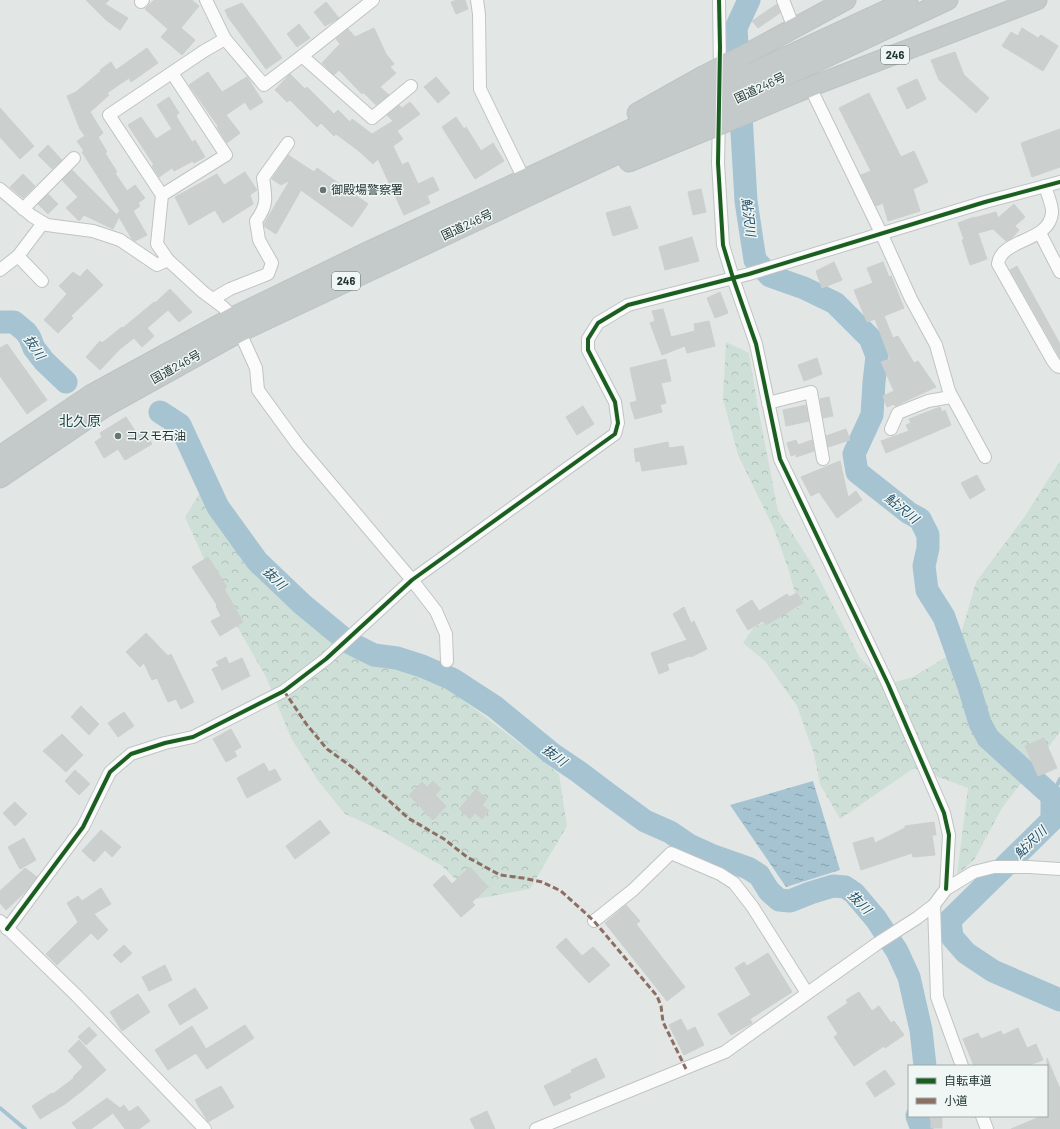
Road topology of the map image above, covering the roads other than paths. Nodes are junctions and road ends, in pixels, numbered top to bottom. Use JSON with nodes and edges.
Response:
{"nodes":[{"id":1,"x":373,"y":0,"type":"edge"},
{"id":2,"x":477,"y":0,"type":"edge"},
{"id":3,"x":719,"y":0,"type":"edge"},
{"id":4,"x":783,"y":0,"type":"edge"},
{"id":5,"x":846,"y":0,"type":"edge"},
{"id":6,"x":908,"y":0,"type":"edge"},
{"id":7,"x":948,"y":0,"type":"edge"},
{"id":8,"x":1016,"y":0,"type":"edge"},
{"id":9,"x":1037,"y":0,"type":"edge"},
{"id":10,"x":212,"y":2,"type":"edge"},
{"id":11,"x":991,"y":18,"type":"junction"},
{"id":12,"x":794,"y":28,"type":"junction"},
{"id":13,"x":225,"y":39,"type":"junction"},
{"id":14,"x":302,"y":56,"type":"junction"},
{"id":15,"x":172,"y":73,"type":"junction"},
{"id":16,"x":411,"y":86,"type":"dead end"},
{"id":17,"x":810,"y":87,"type":"junction"},
{"id":18,"x":706,"y":103,"type":"junction"},
{"id":19,"x":288,"y":143,"type":"dead end"},
{"id":20,"x":74,"y":158,"type":"dead end"},
{"id":21,"x":560,"y":172,"type":"junction"},
{"id":22,"x":524,"y":179,"type":"junction"},
{"id":23,"x":1060,"y":182,"type":"edge"},
{"id":24,"x":1045,"y":186,"type":"junction"},
{"id":25,"x":0,"y":189,"type":"edge"},
{"id":26,"x":162,"y":195,"type":"junction"},
{"id":27,"x":23,"y":209,"type":"junction"},
{"id":28,"x":44,"y":223,"type":"junction"},
{"id":29,"x":1040,"y":233,"type":"junction"},
{"id":30,"x":882,"y":235,"type":"junction"},
{"id":31,"x":18,"y":256,"type":"junction"},
{"id":32,"x":168,"y":260,"type":"junction"},
{"id":33,"x":0,"y":270,"type":"edge"},
{"id":34,"x":1060,"y":272,"type":"edge"},
{"id":35,"x":733,"y":278,"type":"junction"},
{"id":36,"x":42,"y":281,"type":"dead end"},
{"id":37,"x":213,"y":298,"type":"junction"},
{"id":38,"x":236,"y":325,"type":"junction"},
{"id":39,"x":1060,"y":367,"type":"edge"},
{"id":40,"x":952,"y":397,"type":"junction"},
{"id":41,"x":768,"y":403,"type":"junction"},
{"id":42,"x":891,"y":429,"type":"dead end"},
{"id":43,"x":0,"y":456,"type":"edge"},
{"id":44,"x":985,"y":457,"type":"dead end"},
{"id":45,"x":823,"y":459,"type":"dead end"},
{"id":46,"x":0,"y":478,"type":"edge"},
{"id":47,"x":412,"y":580,"type":"junction"},
{"id":48,"x":447,"y":661,"type":"dead end"},
{"id":49,"x":1060,"y":869,"type":"edge"},
{"id":50,"x":946,"y":889,"type":"junction"},
{"id":51,"x":934,"y":905,"type":"junction"},
{"id":52,"x":594,"y":921,"type":"dead end"},
{"id":53,"x":4,"y":925,"type":"edge"},
{"id":54,"x":807,"y":994,"type":"junction"},
{"id":55,"x":962,"y":1065,"type":"edge"},
{"id":56,"x":982,"y":1117,"type":"edge"},
{"id":57,"x":205,"y":1129,"type":"edge"},
{"id":58,"x":536,"y":1129,"type":"edge"},
{"id":59,"x":987,"y":1129,"type":"edge"}],
"edges":[{"from":1,"to":14,"type":"street"},
{"from":2,"to":22,"type":"street"},
{"from":3,"to":35,"type":"street"},
{"from":4,"to":12,"type":"street"},
{"from":5,"to":12,"type":"highway","number":"246"},
{"from":6,"to":18,"type":"highway","name":"国道246号","number":"246","bridge":true},
{"from":7,"to":18,"type":"highway","name":"国道246号","number":"246","bridge":true},
{"from":8,"to":11,"type":"highway"},
{"from":9,"to":11,"type":"highway","number":"246"},
{"from":10,"to":13,"type":"street"},
{"from":11,"to":17,"type":"highway","number":"246"},
{"from":12,"to":18,"type":"highway","number":"246","bridge":true},
{"from":13,"to":14,"type":"street"},
{"from":13,"to":15,"type":"street"},
{"from":14,"to":16,"type":"street"},
{"from":15,"to":26,"type":"street"},
{"from":15,"to":26,"type":"street"},
{"from":17,"to":18,"type":"highway","number":"246","bridge":true},
{"from":17,"to":30,"type":"street"},
{"from":18,"to":21,"type":"highway","number":"246"},
{"from":18,"to":21,"type":"highway","number":"246"},
{"from":19,"to":37,"type":"street"},
{"from":20,"to":27,"type":"street"},
{"from":21,"to":22,"type":"highway","name":"国道246号","number":"246"},
{"from":21,"to":38,"type":"highway","name":"国道246号","number":"246"},
{"from":22,"to":38,"type":"highway","name":"国道246号","number":"246"},
{"from":23,"to":24,"type":"street"},
{"from":24,"to":29,"type":"street"},
{"from":24,"to":30,"type":"street"},
{"from":25,"to":27,"type":"street"},
{"from":26,"to":32,"type":"street"},
{"from":27,"to":28,"type":"street"},
{"from":28,"to":31,"type":"street"},
{"from":28,"to":32,"type":"street"},
{"from":29,"to":34,"type":"street"},
{"from":29,"to":39,"type":"street"},
{"from":30,"to":35,"type":"street"},
{"from":30,"to":40,"type":"street"},
{"from":31,"to":33,"type":"street"},
{"from":31,"to":36,"type":"street"},
{"from":32,"to":37,"type":"street"},
{"from":35,"to":41,"type":"street"},
{"from":35,"to":47,"type":"street"},
{"from":37,"to":38,"type":"street"},
{"from":38,"to":43,"type":"highway","name":"国道246号","number":"246"},
{"from":38,"to":46,"type":"highway","name":"国道246号","number":"246"},
{"from":38,"to":47,"type":"street"},
{"from":40,"to":42,"type":"street"},
{"from":40,"to":44,"type":"street"},
{"from":41,"to":45,"type":"street"},
{"from":41,"to":50,"type":"street"},
{"from":47,"to":48,"type":"street"},
{"from":47,"to":53,"type":"street"},
{"from":49,"to":50,"type":"street"},
{"from":50,"to":51,"type":"street"},
{"from":51,"to":54,"type":"street"},
{"from":51,"to":55,"type":"street"},
{"from":52,"to":54,"type":"street"},
{"from":53,"to":57,"type":"street"},
{"from":54,"to":58,"type":"street"},
{"from":56,"to":59,"type":"street"}]}
